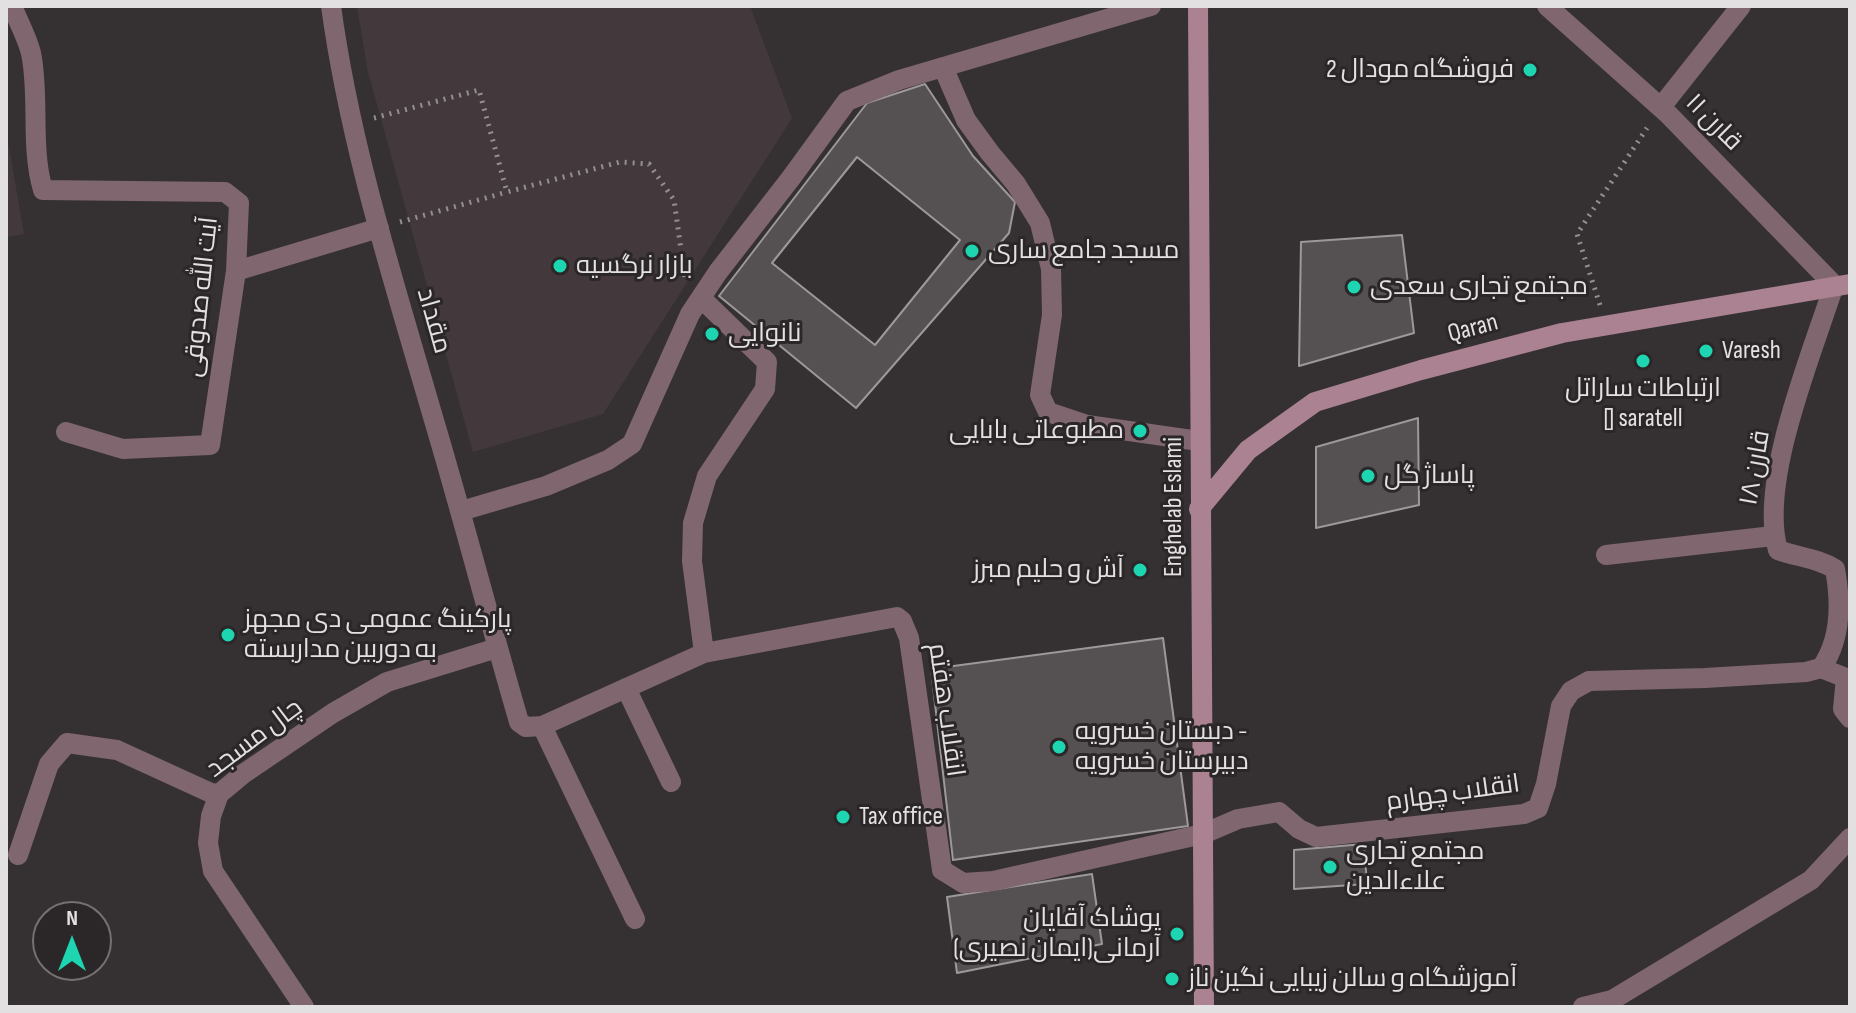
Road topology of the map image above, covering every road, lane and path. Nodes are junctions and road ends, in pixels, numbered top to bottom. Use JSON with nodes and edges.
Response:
{"nodes":[{"id":1,"x":12,"y":6,"type":"edge"},
{"id":2,"x":331,"y":6,"type":"edge"},
{"id":3,"x":1151,"y":6,"type":"edge"},
{"id":4,"x":1198,"y":6,"type":"edge"},
{"id":5,"x":1547,"y":6,"type":"edge"},
{"id":6,"x":1741,"y":6,"type":"edge"},
{"id":7,"x":943,"y":67,"type":"junction"},
{"id":8,"x":1661,"y":107,"type":"junction"},
{"id":9,"x":353,"y":124,"type":"junction"},
{"id":10,"x":507,"y":192,"type":"junction"},
{"id":11,"x":379,"y":228,"type":"junction"},
{"id":12,"x":236,"y":271,"type":"junction"},
{"id":13,"x":1842,"y":284,"type":"edge"},
{"id":14,"x":696,"y":306,"type":"junction"},
{"id":15,"x":1607,"y":325,"type":"junction"},
{"id":16,"x":66,"y":432,"type":"dead end"},
{"id":17,"x":1199,"y":441,"type":"junction"},
{"id":18,"x":1199,"y":509,"type":"junction"},
{"id":19,"x":461,"y":511,"type":"junction"},
{"id":20,"x":1773,"y":536,"type":"junction"},
{"id":21,"x":1606,"y":555,"type":"dead end"},
{"id":22,"x":497,"y":648,"type":"junction"},
{"id":23,"x":704,"y":653,"type":"junction"},
{"id":24,"x":1821,"y":668,"type":"junction"},
{"id":25,"x":626,"y":688,"type":"junction"},
{"id":26,"x":1850,"y":718,"type":"edge"},
{"id":27,"x":542,"y":726,"type":"junction"},
{"id":28,"x":671,"y":782,"type":"dead end"},
{"id":29,"x":219,"y":794,"type":"junction"},
{"id":30,"x":1203,"y":834,"type":"junction"},
{"id":31,"x":1850,"y":838,"type":"edge"},
{"id":32,"x":18,"y":855,"type":"dead end"},
{"id":33,"x":635,"y":919,"type":"dead end"},
{"id":34,"x":304,"y":1007,"type":"edge"},
{"id":35,"x":1204,"y":1007,"type":"edge"},
{"id":36,"x":1583,"y":1007,"type":"edge"}],
"edges":[{"from":1,"to":12,"type":"street","name":"آیت الله صدوقی"},
{"from":2,"to":9,"type":"street","name":"مقداد"},
{"from":3,"to":7,"type":"street"},
{"from":4,"to":17,"type":"main road","name":"Enghelab Eslami"},
{"from":5,"to":8,"type":"street","name":"قارن ۱۱"},
{"from":6,"to":8,"type":"street"},
{"from":7,"to":14,"type":"street"},
{"from":7,"to":17,"type":"street"},
{"from":8,"to":13,"type":"street","name":"قارن ۱۱"},
{"from":8,"to":15,"type":"path"},
{"from":9,"to":10,"type":"path"},
{"from":9,"to":11,"type":"street","name":"مقداد"},
{"from":10,"to":11,"type":"path"},
{"from":10,"to":14,"type":"path"},
{"from":11,"to":12,"type":"street"},
{"from":11,"to":19,"type":"street","name":"مقداد"},
{"from":12,"to":16,"type":"street","name":"آیت الله صدوقی"},
{"from":13,"to":15,"type":"main road","name":"Qaran"},
{"from":13,"to":20,"type":"street","name":"قارن ۱۸"},
{"from":14,"to":19,"type":"street"},
{"from":14,"to":23,"type":"street"},
{"from":15,"to":18,"type":"main road","name":"Qaran"},
{"from":17,"to":18,"type":"main road","name":"Enghelab Eslami"},
{"from":18,"to":30,"type":"main road","name":"Enghelab Eslami"},
{"from":19,"to":22,"type":"street","name":"مقداد"},
{"from":20,"to":21,"type":"street"},
{"from":20,"to":24,"type":"street","name":"قارن ۱۸"},
{"from":22,"to":27,"type":"street","name":"مقداد"},
{"from":22,"to":29,"type":"street","name":"چال مسجد"},
{"from":23,"to":25,"type":"street","name":"انقلاب هفتم"},
{"from":23,"to":30,"type":"street","name":"انقلاب هفتم"},
{"from":24,"to":26,"type":"street"},
{"from":24,"to":30,"type":"street","name":"انقلاب چهارم"},
{"from":25,"to":27,"type":"street","name":"انقلاب هفتم"},
{"from":25,"to":28,"type":"street"},
{"from":27,"to":33,"type":"street"},
{"from":29,"to":32,"type":"street"},
{"from":29,"to":34,"type":"street","name":"چال مسجد"},
{"from":30,"to":35,"type":"main road","name":"Enghelab Eslami"},
{"from":31,"to":36,"type":"street"}]}
